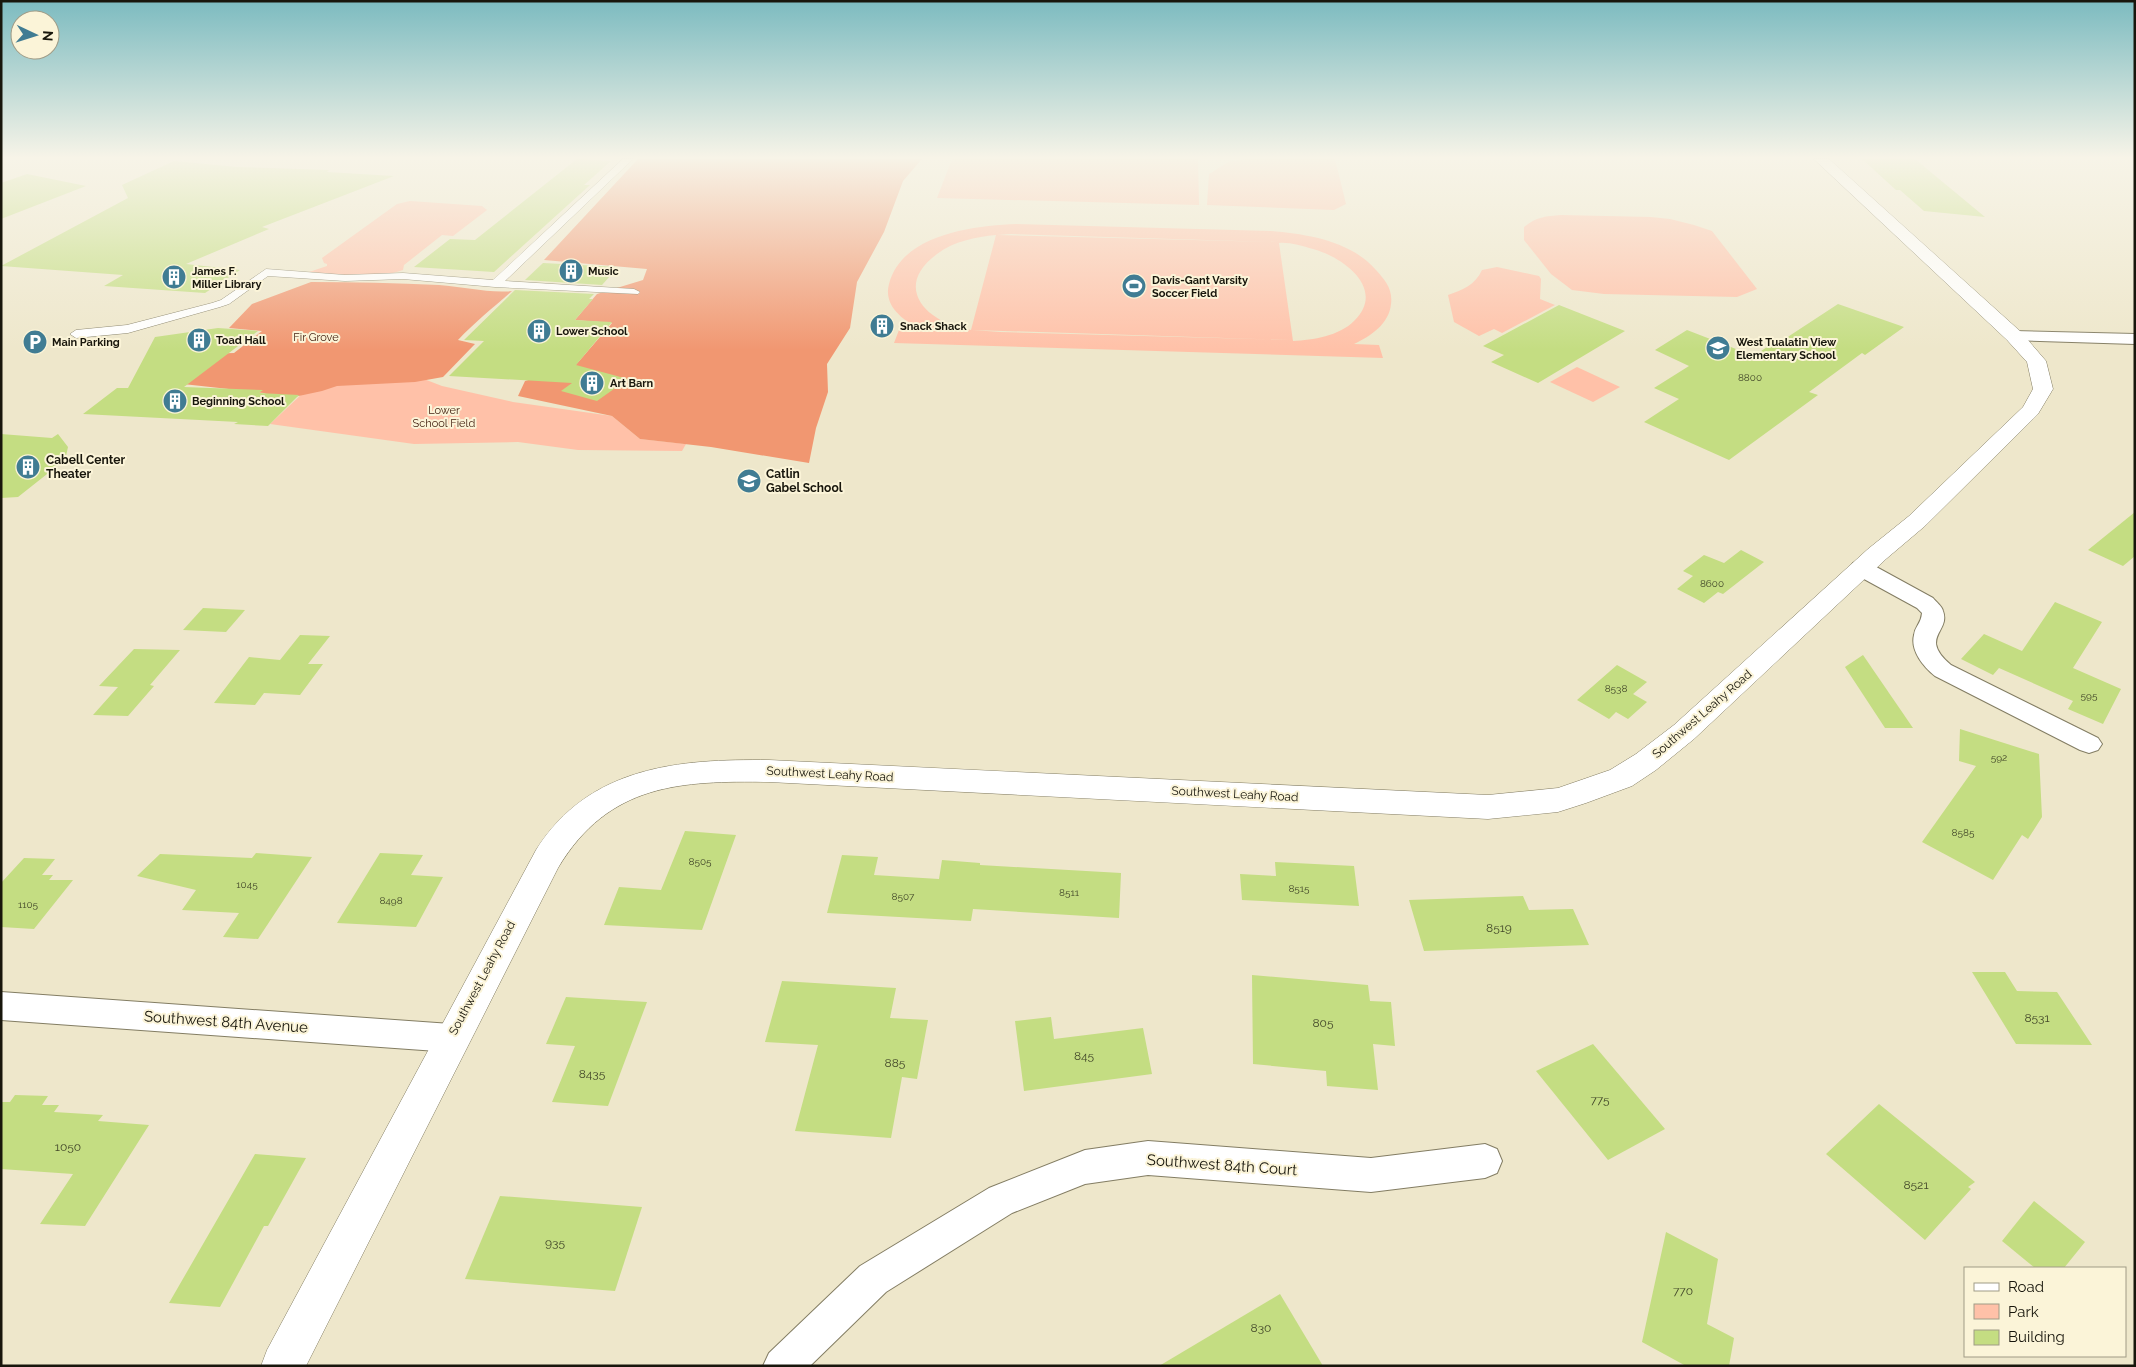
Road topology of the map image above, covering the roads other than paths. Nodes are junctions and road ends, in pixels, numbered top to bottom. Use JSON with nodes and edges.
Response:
{"nodes":[{"id":1,"x":562,"y":223,"type":"edge"},
{"id":2,"x":1891,"y":223,"type":"edge"},
{"id":3,"x":495,"y":284,"type":"junction"},
{"id":4,"x":634,"y":292,"type":"dead end"},
{"id":5,"x":76,"y":334,"type":"dead end"},
{"id":6,"x":2014,"y":336,"type":"junction"},
{"id":7,"x":2135,"y":339,"type":"edge"},
{"id":8,"x":1861,"y":568,"type":"junction"},
{"id":9,"x":2089,"y":744,"type":"dead end"},
{"id":10,"x":1,"y":1006,"type":"edge"},
{"id":11,"x":451,"y":1038,"type":"junction"},
{"id":12,"x":1485,"y":1161,"type":"dead end"},
{"id":13,"x":283,"y":1366,"type":"edge"},
{"id":14,"x":782,"y":1366,"type":"edge"}],
"edges":[{"from":1,"to":3,"type":"street"},
{"from":2,"to":6,"type":"street","name":"Southwest Leahy Road"},
{"from":3,"to":4,"type":"street"},
{"from":3,"to":5,"type":"street"},
{"from":6,"to":7,"type":"street"},
{"from":6,"to":8,"type":"street","name":"Southwest Leahy Road"},
{"from":8,"to":9,"type":"street"},
{"from":8,"to":11,"type":"street","name":"Southwest Leahy Road"},
{"from":10,"to":11,"type":"street","name":"Southwest 84th Avenue"},
{"from":11,"to":13,"type":"street","name":"Southwest Leahy Road"},
{"from":12,"to":14,"type":"street","name":"Southwest 84th Court"}]}
